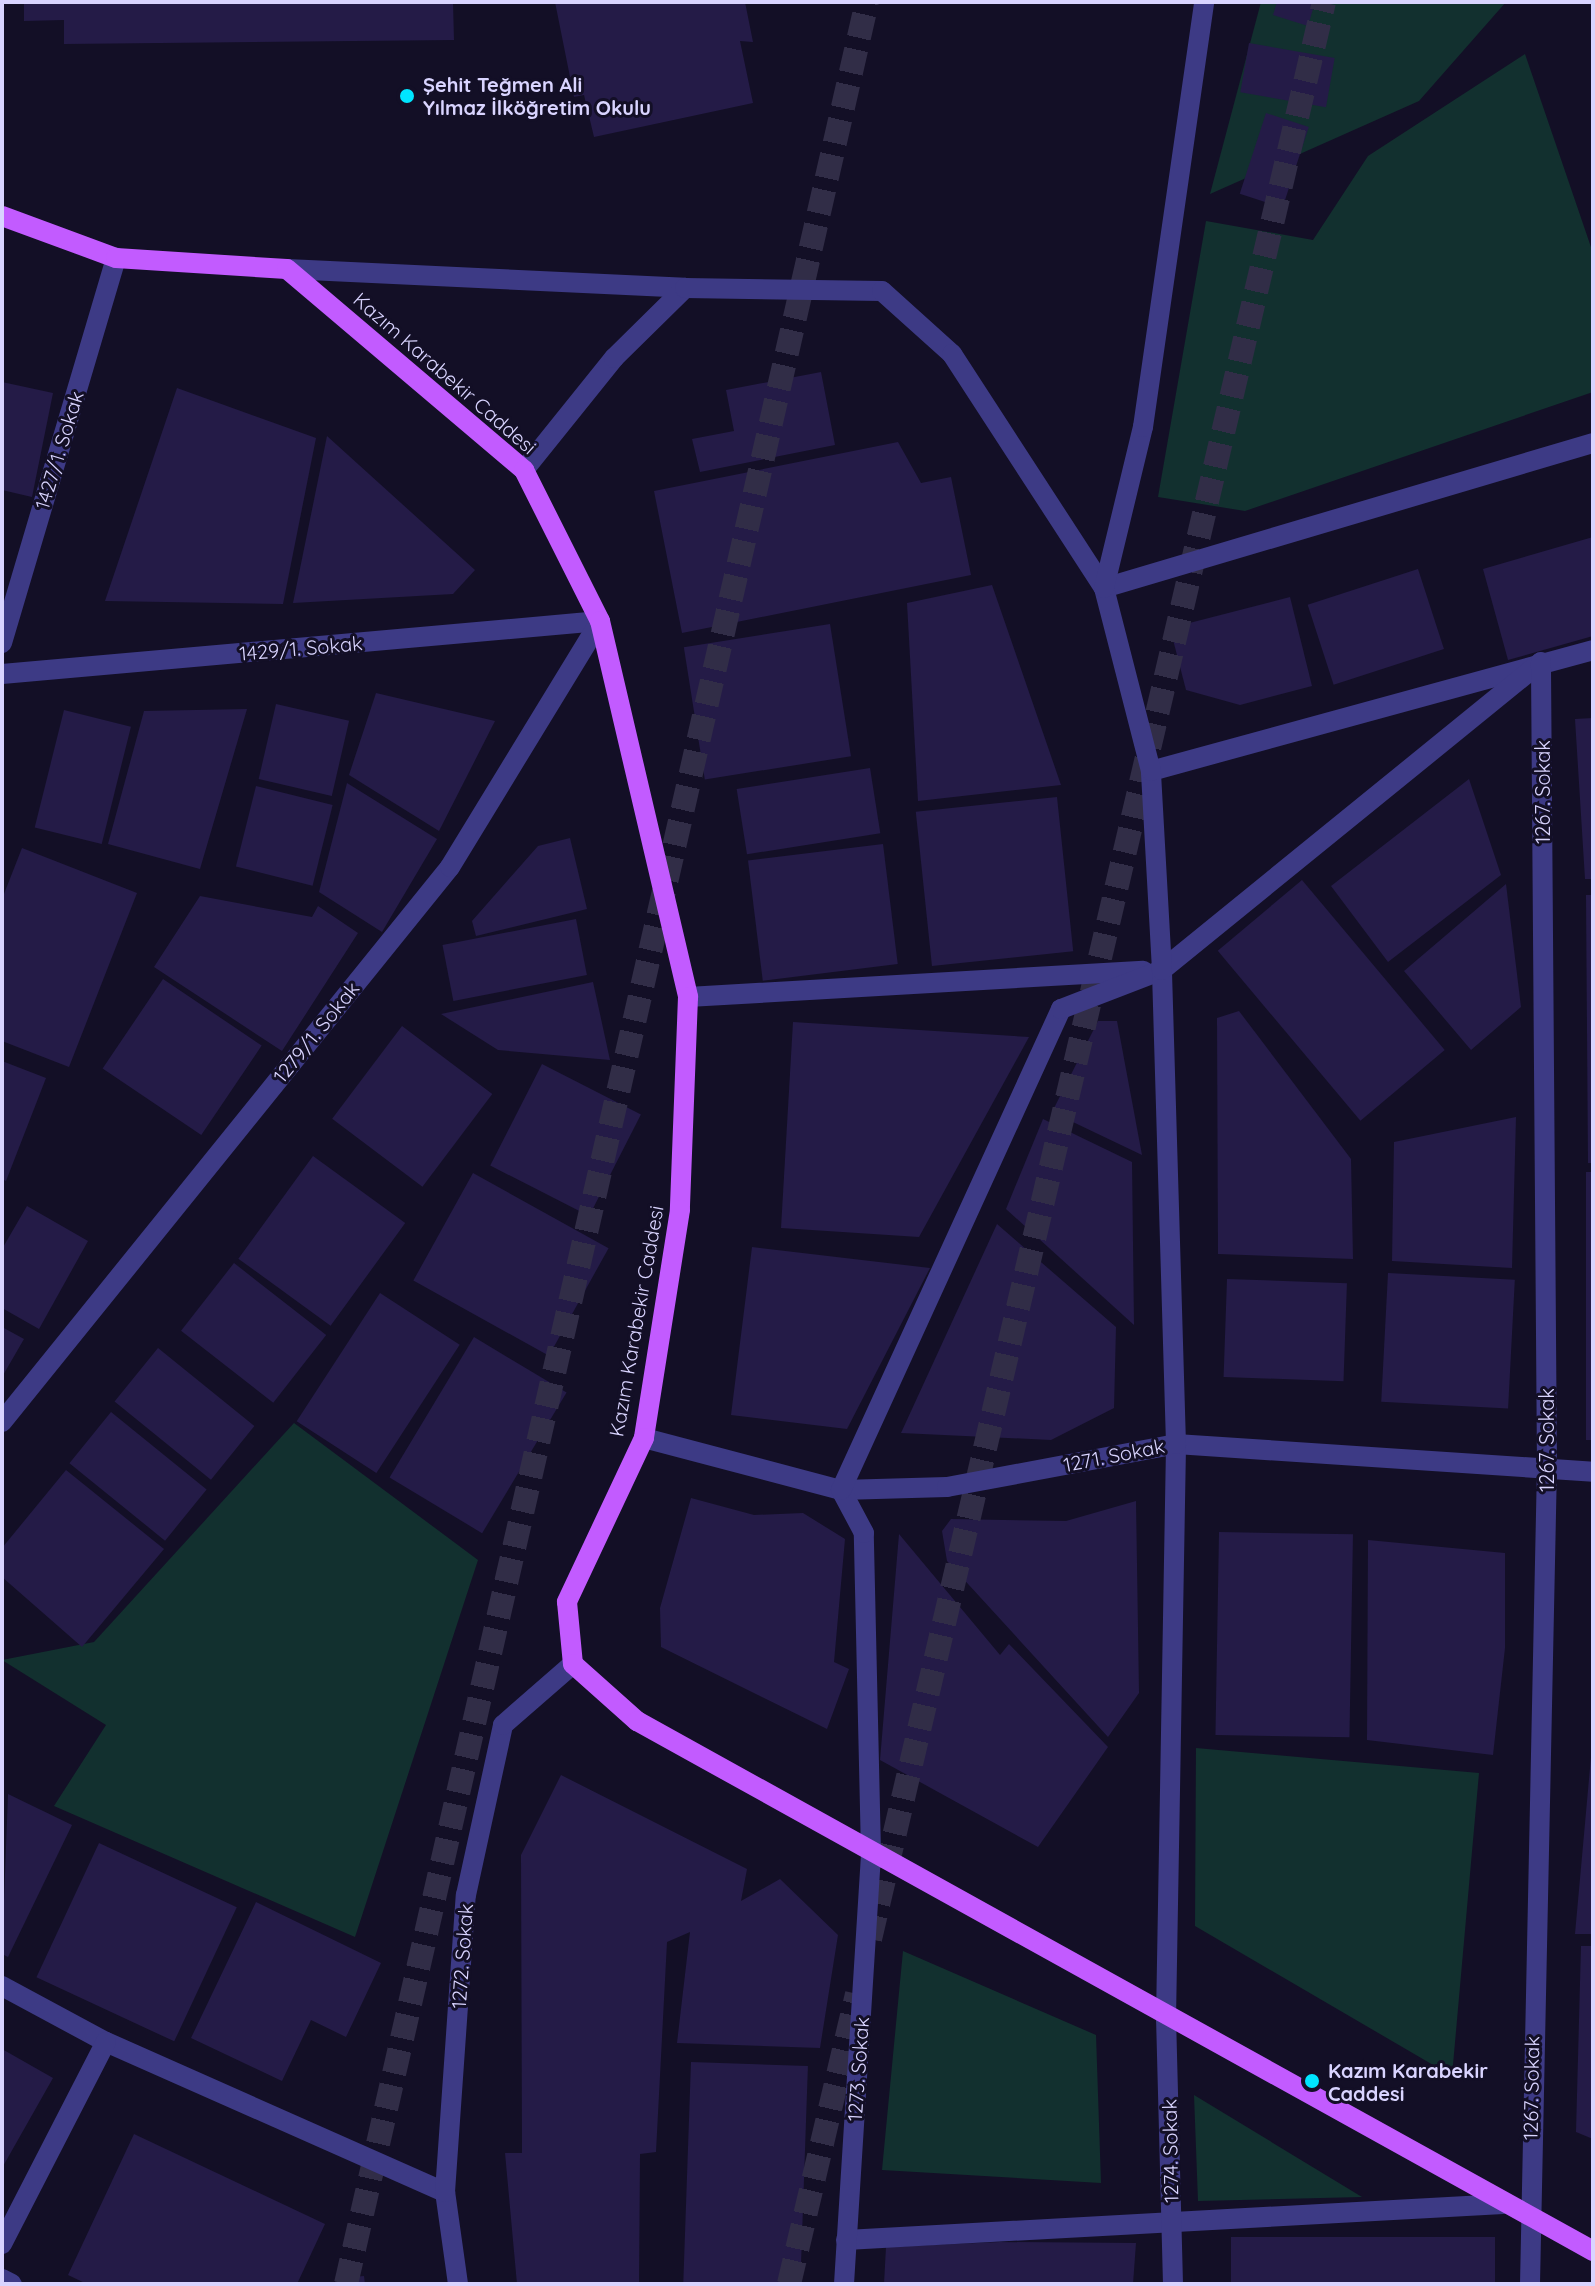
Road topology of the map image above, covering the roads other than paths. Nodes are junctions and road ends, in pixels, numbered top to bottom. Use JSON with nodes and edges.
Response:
{"nodes":[{"id":1,"x":1204,"y":2,"type":"edge"},
{"id":2,"x":2,"y":216,"type":"edge"},
{"id":3,"x":116,"y":258,"type":"junction"},
{"id":4,"x":287,"y":269,"type":"junction"},
{"id":5,"x":685,"y":288,"type":"junction"},
{"id":6,"x":1593,"y":443,"type":"edge"},
{"id":7,"x":524,"y":470,"type":"junction"},
{"id":8,"x":1104,"y":588,"type":"junction"},
{"id":9,"x":600,"y":621,"type":"junction"},
{"id":10,"x":2,"y":643,"type":"edge"},
{"id":11,"x":1593,"y":650,"type":"edge"},
{"id":12,"x":1541,"y":662,"type":"junction"},
{"id":13,"x":2,"y":674,"type":"edge"},
{"id":14,"x":1151,"y":771,"type":"junction"},
{"id":15,"x":1162,"y":970,"type":"junction"},
{"id":16,"x":688,"y":997,"type":"junction"},
{"id":17,"x":2,"y":1422,"type":"edge"},
{"id":18,"x":644,"y":1438,"type":"junction"},
{"id":19,"x":1176,"y":1444,"type":"junction"},
{"id":20,"x":1547,"y":1468,"type":"junction"},
{"id":21,"x":1593,"y":1472,"type":"edge"},
{"id":22,"x":841,"y":1490,"type":"junction"},
{"id":23,"x":573,"y":1664,"type":"junction"},
{"id":24,"x":871,"y":1853,"type":"junction"},
{"id":25,"x":2,"y":1986,"type":"edge"},
{"id":26,"x":1166,"y":2019,"type":"junction"},
{"id":27,"x":106,"y":2042,"type":"junction"},
{"id":28,"x":445,"y":2192,"type":"junction"},
{"id":29,"x":1503,"y":2204,"type":"junction"},
{"id":30,"x":1528,"y":2218,"type":"junction"},
{"id":31,"x":1171,"y":2219,"type":"junction"},
{"id":32,"x":846,"y":2240,"type":"junction"},
{"id":33,"x":2,"y":2244,"type":"edge"},
{"id":34,"x":1593,"y":2251,"type":"edge"},
{"id":35,"x":2,"y":2279,"type":"edge"},
{"id":36,"x":12,"y":2284,"type":"edge"},
{"id":37,"x":458,"y":2284,"type":"edge"},
{"id":38,"x":844,"y":2284,"type":"edge"},
{"id":39,"x":1173,"y":2284,"type":"edge"},
{"id":40,"x":1530,"y":2284,"type":"edge"}],
"edges":[{"from":1,"to":8,"type":"street"},
{"from":2,"to":3,"type":"main road"},
{"from":3,"to":4,"type":"main road"},
{"from":3,"to":10,"type":"street","name":"1427/1. Sokak"},
{"from":4,"to":5,"type":"street"},
{"from":4,"to":7,"type":"main road","name":"Kazım Karabekir Caddesi"},
{"from":5,"to":7,"type":"street"},
{"from":5,"to":8,"type":"street"},
{"from":6,"to":8,"type":"street"},
{"from":7,"to":9,"type":"main road","name":"Kazım Karabekir Caddesi"},
{"from":8,"to":14,"type":"street","name":"1274. Sokak"},
{"from":9,"to":13,"type":"street","name":"1429/1. Sokak"},
{"from":9,"to":16,"type":"main road","name":"Kazım Karabekir Caddesi"},
{"from":9,"to":17,"type":"street","name":"1279/1. Sokak"},
{"from":11,"to":12,"type":"street"},
{"from":12,"to":14,"type":"street"},
{"from":12,"to":15,"type":"street"},
{"from":12,"to":20,"type":"street","name":"1267. Sokak"},
{"from":14,"to":15,"type":"street","name":"1274. Sokak"},
{"from":15,"to":16,"type":"street"},
{"from":15,"to":19,"type":"street","name":"1274. Sokak"},
{"from":15,"to":22,"type":"street"},
{"from":16,"to":18,"type":"main road","name":"Kazım Karabekir Caddesi"},
{"from":18,"to":22,"type":"street","name":"1271. Sokak"},
{"from":18,"to":23,"type":"main road","name":"Kazım Karabekir Caddesi"},
{"from":19,"to":20,"type":"street","name":"1271. Sokak"},
{"from":19,"to":22,"type":"street","name":"1271. Sokak"},
{"from":19,"to":26,"type":"street","name":"1274. Sokak"},
{"from":20,"to":21,"type":"street","name":"1271. Sokak"},
{"from":20,"to":30,"type":"street","name":"1267. Sokak"},
{"from":22,"to":24,"type":"street","name":"1273. Sokak"},
{"from":23,"to":24,"type":"main road"},
{"from":23,"to":28,"type":"street","name":"1272. Sokak"},
{"from":24,"to":26,"type":"main road"},
{"from":24,"to":32,"type":"street","name":"1273. Sokak"},
{"from":25,"to":27,"type":"street"},
{"from":26,"to":29,"type":"main road"},
{"from":26,"to":31,"type":"street","name":"1274. Sokak"},
{"from":27,"to":28,"type":"street"},
{"from":27,"to":33,"type":"street"},
{"from":28,"to":37,"type":"street","name":"1272. Sokak"},
{"from":29,"to":30,"type":"main road"},
{"from":29,"to":31,"type":"street"},
{"from":30,"to":34,"type":"main road"},
{"from":30,"to":40,"type":"street","name":"1267. Sokak"},
{"from":31,"to":32,"type":"street"},
{"from":31,"to":39,"type":"street","name":"1274. Sokak"},
{"from":32,"to":38,"type":"street","name":"1273. Sokak"},
{"from":35,"to":36,"type":"street"}]}
